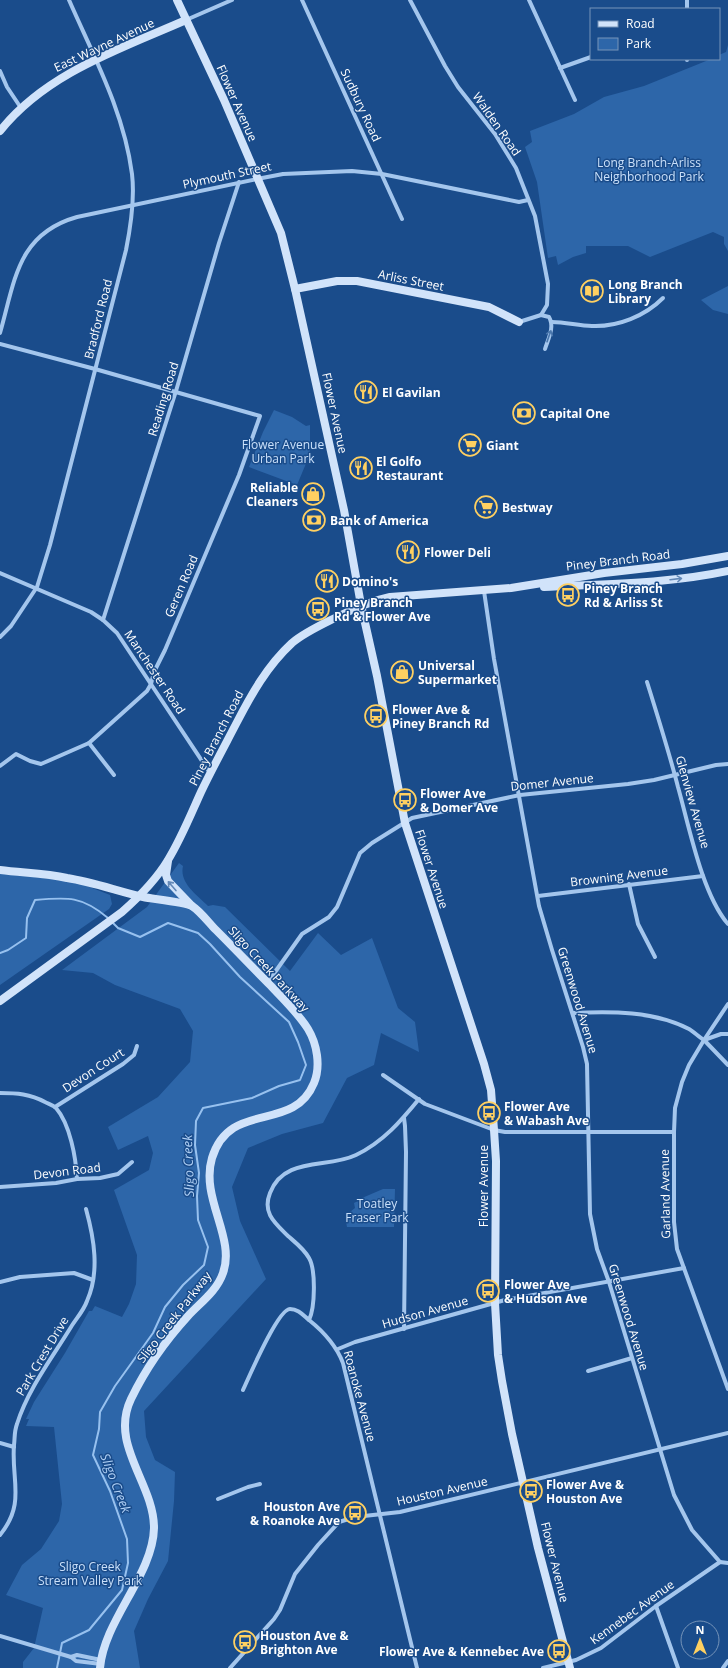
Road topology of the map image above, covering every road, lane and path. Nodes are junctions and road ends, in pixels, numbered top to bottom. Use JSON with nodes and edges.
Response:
{"nodes":[{"id":1,"x":69,"y":0,"type":"edge"},
{"id":2,"x":177,"y":0,"type":"edge"},
{"id":3,"x":232,"y":0,"type":"edge"},
{"id":4,"x":302,"y":0,"type":"edge"},
{"id":5,"x":410,"y":0,"type":"edge"},
{"id":6,"x":529,"y":0,"type":"edge"},
{"id":7,"x":186,"y":20,"type":"junction"},
{"id":8,"x":590,"y":57,"type":"edge"},
{"id":9,"x":96,"y":60,"type":"junction"},
{"id":10,"x":560,"y":68,"type":"junction"},
{"id":11,"x":0,"y":70,"type":"edge"},
{"id":12,"x":575,"y":100,"type":"dead end"},
{"id":13,"x":21,"y":108,"type":"junction"},
{"id":14,"x":0,"y":131,"type":"edge"},
{"id":15,"x":382,"y":174,"type":"junction"},
{"id":16,"x":257,"y":178,"type":"junction"},
{"id":17,"x":239,"y":182,"type":"junction"},
{"id":18,"x":528,"y":200,"type":"junction"},
{"id":19,"x":132,"y":205,"type":"junction"},
{"id":20,"x":402,"y":219,"type":"dead end"},
{"id":21,"x":296,"y":289,"type":"junction"},
{"id":22,"x":663,"y":298,"type":"dead end"},
{"id":23,"x":541,"y":315,"type":"junction"},
{"id":24,"x":519,"y":322,"type":"joint"},
{"id":25,"x":552,"y":322,"type":"junction"},
{"id":26,"x":0,"y":332,"type":"edge"},
{"id":27,"x":0,"y":344,"type":"edge"},
{"id":28,"x":545,"y":349,"type":"dead end"},
{"id":29,"x":95,"y":369,"type":"junction"},
{"id":30,"x":176,"y":392,"type":"junction"},
{"id":31,"x":728,"y":556,"type":"edge"},
{"id":32,"x":728,"y":571,"type":"edge"},
{"id":33,"x":0,"y":572,"type":"edge"},
{"id":34,"x":604,"y":573,"type":"junction"},
{"id":35,"x":607,"y":585,"type":"junction"},
{"id":36,"x":36,"y":587,"type":"junction"},
{"id":37,"x":511,"y":588,"type":"junction"},
{"id":38,"x":484,"y":591,"type":"junction"},
{"id":39,"x":361,"y":605,"type":"junction"},
{"id":40,"x":103,"y":620,"type":"junction"},
{"id":41,"x":0,"y":637,"type":"edge"},
{"id":42,"x":647,"y":682,"type":"dead end"},
{"id":43,"x":151,"y":684,"type":"junction"},
{"id":44,"x":88,"y":742,"type":"junction"},
{"id":45,"x":728,"y":764,"type":"edge"},
{"id":46,"x":0,"y":766,"type":"edge"},
{"id":47,"x":210,"y":773,"type":"junction"},
{"id":48,"x":675,"y":774,"type":"junction"},
{"id":49,"x":114,"y":775,"type":"dead end"},
{"id":50,"x":520,"y":795,"type":"junction"},
{"id":51,"x":405,"y":823,"type":"junction"},
{"id":52,"x":168,"y":859,"type":"junction"},
{"id":53,"x":0,"y":870,"type":"edge"},
{"id":54,"x":703,"y":876,"type":"junction"},
{"id":55,"x":628,"y":884,"type":"junction"},
{"id":56,"x":140,"y":896,"type":"junction"},
{"id":57,"x":538,"y":896,"type":"junction"},
{"id":58,"x":192,"y":906,"type":"junction"},
{"id":59,"x":728,"y":924,"type":"edge"},
{"id":60,"x":655,"y":957,"type":"dead end"},
{"id":61,"x":268,"y":983,"type":"junction"},
{"id":62,"x":0,"y":1001,"type":"edge"},
{"id":63,"x":728,"y":1004,"type":"edge"},
{"id":64,"x":573,"y":1013,"type":"junction"},
{"id":65,"x":728,"y":1034,"type":"edge"},
{"id":66,"x":704,"y":1040,"type":"junction"},
{"id":67,"x":137,"y":1046,"type":"dead end"},
{"id":68,"x":728,"y":1066,"type":"edge"},
{"id":69,"x":383,"y":1075,"type":"dead end"},
{"id":70,"x":0,"y":1093,"type":"edge"},
{"id":71,"x":420,"y":1099,"type":"junction"},
{"id":72,"x":55,"y":1107,"type":"junction"},
{"id":73,"x":404,"y":1118,"type":"junction"},
{"id":74,"x":494,"y":1130,"type":"junction"},
{"id":75,"x":589,"y":1132,"type":"junction"},
{"id":76,"x":674,"y":1132,"type":"junction"},
{"id":77,"x":132,"y":1162,"type":"dead end"},
{"id":78,"x":77,"y":1179,"type":"junction"},
{"id":79,"x":0,"y":1187,"type":"edge"},
{"id":80,"x":86,"y":1209,"type":"dead end"},
{"id":81,"x":684,"y":1268,"type":"junction"},
{"id":82,"x":93,"y":1280,"type":"junction"},
{"id":83,"x":0,"y":1282,"type":"edge"},
{"id":84,"x":609,"y":1282,"type":"junction"},
{"id":85,"x":495,"y":1303,"type":"junction"},
{"id":86,"x":309,"y":1320,"type":"junction"},
{"id":87,"x":404,"y":1329,"type":"junction"},
{"id":88,"x":338,"y":1349,"type":"junction"},
{"id":89,"x":632,"y":1358,"type":"junction"},
{"id":90,"x":588,"y":1371,"type":"dead end"},
{"id":91,"x":728,"y":1388,"type":"edge"},
{"id":92,"x":243,"y":1390,"type":"dead end"},
{"id":93,"x":728,"y":1433,"type":"edge"},
{"id":94,"x":0,"y":1443,"type":"edge"},
{"id":95,"x":14,"y":1447,"type":"junction"},
{"id":96,"x":660,"y":1450,"type":"junction"},
{"id":97,"x":524,"y":1483,"type":"junction"},
{"id":98,"x":260,"y":1484,"type":"dead end"},
{"id":99,"x":218,"y":1499,"type":"dead end"},
{"id":100,"x":380,"y":1513,"type":"junction"},
{"id":101,"x":0,"y":1535,"type":"edge"},
{"id":102,"x":720,"y":1562,"type":"junction"},
{"id":103,"x":728,"y":1563,"type":"edge"},
{"id":104,"x":656,"y":1606,"type":"junction"},
{"id":105,"x":0,"y":1636,"type":"edge"},
{"id":106,"x":728,"y":1661,"type":"edge"},
{"id":107,"x":101,"y":1664,"type":"edge"},
{"id":108,"x":569,"y":1665,"type":"edge"},
{"id":109,"x":230,"y":1668,"type":"edge"},
{"id":110,"x":417,"y":1668,"type":"edge"},
{"id":111,"x":543,"y":1668,"type":"edge"},
{"id":112,"x":678,"y":1668,"type":"edge"},
{"id":113,"x":723,"y":1668,"type":"edge"}],
"edges":[{"from":1,"to":9,"type":"street","name":"Bradford Road"},
{"from":2,"to":7,"type":"street","name":"Flower Avenue"},
{"from":3,"to":7,"type":"street","name":"East Wayne Avenue"},
{"from":4,"to":15,"type":"street","name":"Sudbury Road"},
{"from":5,"to":18,"type":"street","name":"Walden Road"},
{"from":6,"to":10,"type":"street"},
{"from":7,"to":9,"type":"street","name":"East Wayne Avenue"},
{"from":7,"to":16,"type":"street","name":"Flower Avenue"},
{"from":8,"to":10,"type":"street"},
{"from":9,"to":13,"type":"street","name":"East Wayne Avenue"},
{"from":9,"to":19,"type":"street","name":"Bradford Road"},
{"from":10,"to":12,"type":"street"},
{"from":11,"to":13,"type":"street"},
{"from":13,"to":14,"type":"street","name":"East Wayne Avenue"},
{"from":15,"to":16,"type":"street","name":"Plymouth Street"},
{"from":15,"to":18,"type":"street","name":"Plymouth Street"},
{"from":15,"to":20,"type":"street","name":"Sudbury Road"},
{"from":16,"to":17,"type":"street","name":"Plymouth Street"},
{"from":16,"to":21,"type":"street","name":"Flower Avenue"},
{"from":17,"to":19,"type":"street","name":"Plymouth Street"},
{"from":17,"to":30,"type":"street","name":"Reading Road"},
{"from":18,"to":23,"type":"street","name":"Walden Road"},
{"from":19,"to":26,"type":"street","name":"Plymouth Street"},
{"from":19,"to":29,"type":"street","name":"Bradford Road"},
{"from":21,"to":24,"type":"street","name":"Arliss Street"},
{"from":21,"to":39,"type":"street","name":"Flower Avenue"},
{"from":22,"to":25,"type":"street"},
{"from":23,"to":24,"type":"street"},
{"from":23,"to":25,"type":"street"},
{"from":28,"to":25,"type":"street","one_way":true},
{"from":27,"to":29,"type":"street"},
{"from":29,"to":30,"type":"street"},
{"from":29,"to":36,"type":"street","name":"Bradford Road"},
{"from":30,"to":40,"type":"street","name":"Reading Road"},
{"from":30,"to":43,"type":"street","name":"Geren Road"},
{"from":31,"to":34,"type":"street","name":"Piney Branch Road"},
{"from":35,"to":32,"type":"street","name":"Piney Branch Road","one_way":true},
{"from":33,"to":36,"type":"street","name":"Manchester Road"},
{"from":34,"to":35,"type":"street"},
{"from":34,"to":37,"type":"street","name":"Piney Branch Road"},
{"from":35,"to":37,"type":"street","name":"Piney Branch Road"},
{"from":36,"to":40,"type":"street","name":"Manchester Road"},
{"from":36,"to":41,"type":"street","name":"Bradford Road"},
{"from":37,"to":38,"type":"street","name":"Piney Branch Road"},
{"from":38,"to":39,"type":"street","name":"Piney Branch Road"},
{"from":38,"to":50,"type":"street","name":"Greenwood Avenue"},
{"from":39,"to":47,"type":"street","name":"Piney Branch Road"},
{"from":39,"to":51,"type":"street","name":"Flower Avenue"},
{"from":40,"to":43,"type":"street","name":"Manchester Road"},
{"from":42,"to":48,"type":"street","name":"Glenview Avenue"},
{"from":43,"to":44,"type":"street","name":"Geren Road"},
{"from":43,"to":47,"type":"street","name":"Manchester Road"},
{"from":44,"to":46,"type":"street","name":"Geren Road"},
{"from":44,"to":49,"type":"street"},
{"from":45,"to":48,"type":"street","name":"Domer Avenue"},
{"from":47,"to":52,"type":"street","name":"Piney Branch Road"},
{"from":48,"to":50,"type":"street","name":"Domer Avenue"},
{"from":48,"to":54,"type":"street","name":"Glenview Avenue"},
{"from":50,"to":51,"type":"street","name":"Domer Avenue"},
{"from":50,"to":57,"type":"street","name":"Greenwood Avenue"},
{"from":51,"to":61,"type":"street","name":"Domer Avenue"},
{"from":51,"to":74,"type":"street","name":"Flower Avenue"},
{"from":52,"to":56,"type":"street","name":"Piney Branch Road"},
{"from":58,"to":52,"type":"street","name":"Sligo Creek Parkway","one_way":true},
{"from":53,"to":56,"type":"street"},
{"from":54,"to":55,"type":"street","name":"Browning Avenue"},
{"from":54,"to":59,"type":"street","name":"Glenview Avenue"},
{"from":55,"to":57,"type":"street","name":"Browning Avenue"},
{"from":55,"to":60,"type":"street"},
{"from":56,"to":58,"type":"street"},
{"from":56,"to":62,"type":"street","name":"Piney Branch Road"},
{"from":57,"to":64,"type":"street","name":"Greenwood Avenue"},
{"from":58,"to":61,"type":"street","name":"Sligo Creek Parkway"},
{"from":61,"to":107,"type":"street","name":"Sligo Creek Parkway"},
{"from":63,"to":66,"type":"street","name":"Garland Avenue"},
{"from":64,"to":66,"type":"street"},
{"from":64,"to":75,"type":"street","name":"Greenwood Avenue"},
{"from":65,"to":66,"type":"street"},
{"from":66,"to":68,"type":"street"},
{"from":66,"to":76,"type":"street","name":"Garland Avenue"},
{"from":67,"to":72,"type":"street","name":"Devon Court"},
{"from":69,"to":71,"type":"street"},
{"from":70,"to":72,"type":"street"},
{"from":71,"to":73,"type":"street"},
{"from":71,"to":74,"type":"street"},
{"from":72,"to":78,"type":"street"},
{"from":73,"to":86,"type":"street"},
{"from":73,"to":87,"type":"street"},
{"from":74,"to":75,"type":"street"},
{"from":74,"to":85,"type":"street","name":"Flower Avenue"},
{"from":75,"to":76,"type":"street"},
{"from":75,"to":84,"type":"street","name":"Greenwood Avenue"},
{"from":76,"to":81,"type":"street","name":"Garland Avenue"},
{"from":77,"to":78,"type":"street","name":"Devon Road"},
{"from":78,"to":79,"type":"street","name":"Devon Road"},
{"from":80,"to":82,"type":"street","name":"Park Crest Drive"},
{"from":81,"to":84,"type":"street","name":"Hudson Avenue"},
{"from":81,"to":91,"type":"street","name":"Garland Avenue"},
{"from":82,"to":83,"type":"street"},
{"from":82,"to":95,"type":"street","name":"Park Crest Drive"},
{"from":84,"to":85,"type":"street","name":"Hudson Avenue"},
{"from":84,"to":89,"type":"street","name":"Greenwood Avenue"},
{"from":85,"to":87,"type":"street","name":"Hudson Avenue"},
{"from":85,"to":97,"type":"street","name":"Flower Avenue"},
{"from":86,"to":88,"type":"street","name":"Roanoke Avenue"},
{"from":86,"to":92,"type":"street"},
{"from":87,"to":88,"type":"street","name":"Hudson Avenue"},
{"from":88,"to":100,"type":"street","name":"Roanoke Avenue"},
{"from":89,"to":90,"type":"street"},
{"from":89,"to":96,"type":"street","name":"Greenwood Avenue"},
{"from":93,"to":96,"type":"street","name":"Houston Avenue"},
{"from":94,"to":95,"type":"street"},
{"from":95,"to":101,"type":"street","name":"Park Crest Drive"},
{"from":96,"to":97,"type":"street","name":"Houston Avenue"},
{"from":96,"to":102,"type":"street","name":"Greenwood Avenue"},
{"from":97,"to":100,"type":"street","name":"Houston Avenue"},
{"from":97,"to":108,"type":"street","name":"Flower Avenue"},
{"from":98,"to":99,"type":"street"},
{"from":100,"to":109,"type":"street","name":"Houston Avenue"},
{"from":100,"to":110,"type":"street","name":"Roanoke Avenue"},
{"from":102,"to":103,"type":"street"},
{"from":102,"to":104,"type":"street","name":"Kennebec Avenue"},
{"from":104,"to":108,"type":"street","name":"Kennebec Avenue"},
{"from":104,"to":112,"type":"street"},
{"from":105,"to":107,"type":"street"},
{"from":106,"to":113,"type":"street"},
{"from":108,"to":111,"type":"street","name":"Kennebec Avenue"}]}
